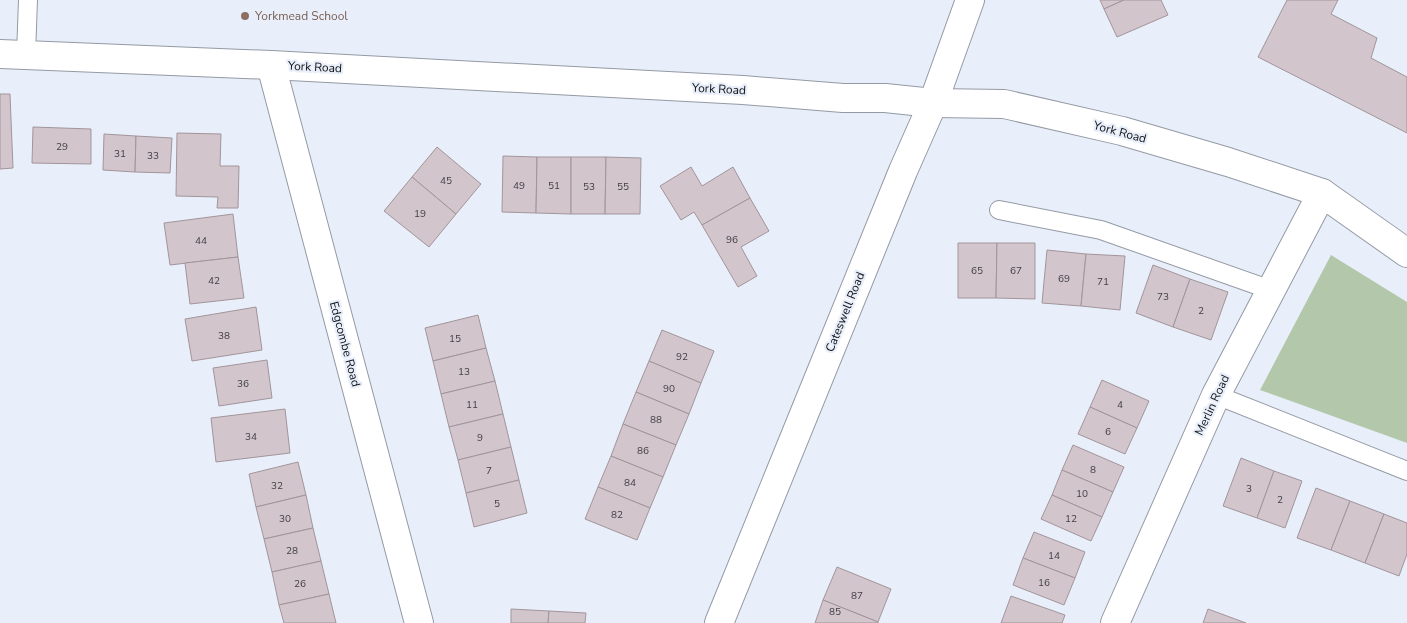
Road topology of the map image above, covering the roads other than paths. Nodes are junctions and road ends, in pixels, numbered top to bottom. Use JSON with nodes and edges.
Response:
{"nodes":[{"id":1,"x":28,"y":0,"type":"edge"},
{"id":2,"x":970,"y":0,"type":"edge"},
{"id":3,"x":13,"y":54,"type":"edge"},
{"id":4,"x":272,"y":65,"type":"junction"},
{"id":5,"x":933,"y":103,"type":"junction"},
{"id":6,"x":1322,"y":193,"type":"junction"},
{"id":7,"x":999,"y":210,"type":"dead end"},
{"id":8,"x":1407,"y":253,"type":"edge"},
{"id":9,"x":1272,"y":290,"type":"junction"},
{"id":10,"x":1216,"y":395,"type":"junction"},
{"id":11,"x":1407,"y":471,"type":"edge"},
{"id":12,"x":419,"y":623,"type":"edge"},
{"id":13,"x":719,"y":623,"type":"edge"},
{"id":14,"x":1115,"y":623,"type":"edge"}],
"edges":[{"from":1,"to":3,"type":"lane"},
{"from":2,"to":5,"type":"street","name":"Cateswell Road"},
{"from":3,"to":4,"type":"street","name":"York Road"},
{"from":4,"to":5,"type":"street","name":"York Road"},
{"from":4,"to":12,"type":"street","name":"Edgcombe Road"},
{"from":5,"to":6,"type":"street","name":"York Road"},
{"from":5,"to":13,"type":"street","name":"Cateswell Road"},
{"from":6,"to":8,"type":"street","name":"York Road"},
{"from":6,"to":9,"type":"street","name":"Merlin Road"},
{"from":7,"to":9,"type":"lane"},
{"from":9,"to":10,"type":"street","name":"Merlin Road"},
{"from":10,"to":11,"type":"lane"},
{"from":10,"to":14,"type":"street","name":"Merlin Road"}]}
